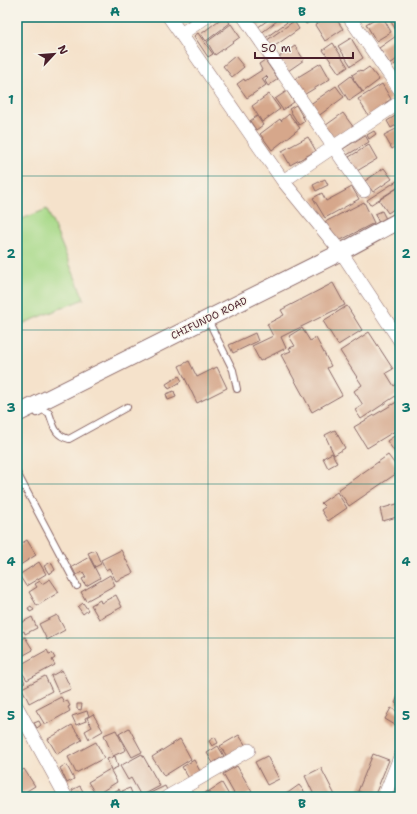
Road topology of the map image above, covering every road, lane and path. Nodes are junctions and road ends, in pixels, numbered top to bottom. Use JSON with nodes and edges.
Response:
{"nodes":[{"id":1,"x":169,"y":17,"type":"edge"},
{"id":2,"x":206,"y":17,"type":"edge"},
{"id":3,"x":244,"y":17,"type":"edge"},
{"id":4,"x":349,"y":17,"type":"edge"},
{"id":5,"x":181,"y":34,"type":"junction"},
{"id":6,"x":400,"y":90,"type":"edge"},
{"id":7,"x":400,"y":102,"type":"edge"},
{"id":8,"x":333,"y":147,"type":"junction"},
{"id":9,"x":283,"y":181,"type":"junction"},
{"id":10,"x":364,"y":191,"type":"dead end"},
{"id":11,"x":400,"y":220,"type":"edge"},
{"id":12,"x":341,"y":252,"type":"junction"},
{"id":13,"x":207,"y":319,"type":"junction"},
{"id":14,"x":400,"y":341,"type":"edge"},
{"id":15,"x":236,"y":389,"type":"dead end"},
{"id":16,"x":127,"y":407,"type":"dead end"},
{"id":17,"x":22,"y":415,"type":"edge"},
{"id":18,"x":17,"y":473,"type":"edge"},
{"id":19,"x":77,"y":586,"type":"dead end"},
{"id":20,"x":17,"y":707,"type":"edge"},
{"id":21,"x":249,"y":750,"type":"dead end"},
{"id":22,"x":400,"y":757,"type":"edge"},
{"id":23,"x":386,"y":796,"type":"edge"},
{"id":24,"x":66,"y":797,"type":"edge"},
{"id":25,"x":167,"y":797,"type":"edge"}],
"edges":[{"from":1,"to":5,"type":"street"},
{"from":2,"to":5,"type":"street"},
{"from":3,"to":8,"type":"street"},
{"from":4,"to":6,"type":"street"},
{"from":5,"to":9,"type":"street"},
{"from":7,"to":8,"type":"street"},
{"from":8,"to":9,"type":"street"},
{"from":8,"to":10,"type":"street"},
{"from":9,"to":12,"type":"street"},
{"from":11,"to":12,"type":"street","name":"CHIFUNDO ROAD"},
{"from":12,"to":13,"type":"street","name":"CHIFUNDO ROAD"},
{"from":12,"to":14,"type":"street"},
{"from":13,"to":15,"type":"lane"},
{"from":13,"to":17,"type":"street","name":"CHIFUNDO ROAD"},
{"from":16,"to":17,"type":"lane"},
{"from":18,"to":19,"type":"lane"},
{"from":20,"to":24,"type":"street"},
{"from":21,"to":25,"type":"street"},
{"from":22,"to":23,"type":"street"}]}
